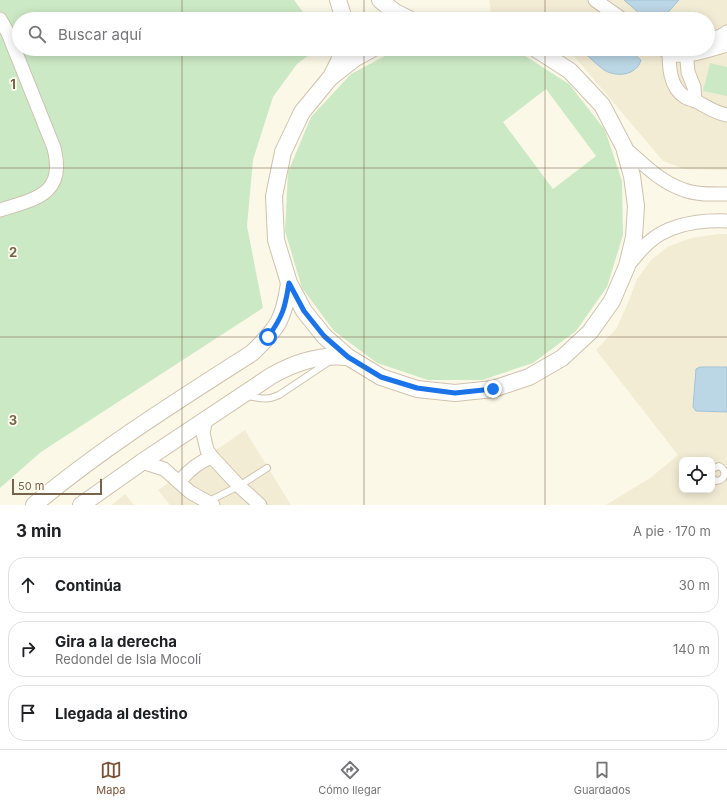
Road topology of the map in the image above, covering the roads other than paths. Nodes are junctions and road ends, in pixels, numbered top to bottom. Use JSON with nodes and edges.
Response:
{"nodes":[{"id":1,"x":338,"y":0,"type":"edge"},
{"id":2,"x":380,"y":0,"type":"edge"},
{"id":3,"x":595,"y":0,"type":"edge"},
{"id":4,"x":342,"y":12,"type":"edge"},
{"id":5,"x":395,"y":12,"type":"edge"},
{"id":6,"x":612,"y":12,"type":"edge"},
{"id":7,"x":0,"y":19,"type":"edge"},
{"id":8,"x":4,"y":31,"type":"edge"},
{"id":9,"x":727,"y":32,"type":"edge"},
{"id":10,"x":715,"y":37,"type":"edge"},
{"id":11,"x":727,"y":45,"type":"edge"},
{"id":12,"x":715,"y":48,"type":"edge"},
{"id":13,"x":12,"y":50,"type":"edge"},
{"id":14,"x":15,"y":56,"type":"edge"},
{"id":15,"x":340,"y":56,"type":"edge"},
{"id":16,"x":359,"y":56,"type":"edge"},
{"id":17,"x":547,"y":56,"type":"edge"},
{"id":18,"x":668,"y":56,"type":"edge"},
{"id":19,"x":686,"y":56,"type":"edge"},
{"id":20,"x":330,"y":78,"type":"junction"},
{"id":21,"x":695,"y":101,"type":"junction"},
{"id":22,"x":727,"y":115,"type":"edge"},
{"id":23,"x":624,"y":147,"type":"junction"},
{"id":24,"x":727,"y":194,"type":"edge"},
{"id":25,"x":0,"y":210,"type":"edge"},
{"id":26,"x":727,"y":221,"type":"edge"},
{"id":27,"x":627,"y":266,"type":"junction"},
{"id":28,"x":289,"y":283,"type":"junction"},
{"id":29,"x":342,"y":357,"type":"junction"},
{"id":30,"x":206,"y":419,"type":"junction"},
{"id":31,"x":212,"y":457,"type":"junction"},
{"id":32,"x":142,"y":462,"type":"junction"},
{"id":33,"x":266,"y":468,"type":"dead end"},
{"id":34,"x":715,"y":468,"type":"edge"},
{"id":35,"x":726,"y":473,"type":"edge"},
{"id":36,"x":715,"y":480,"type":"edge"},
{"id":37,"x":178,"y":482,"type":"junction"},
{"id":38,"x":239,"y":486,"type":"junction"},
{"id":39,"x":210,"y":504,"type":"edge"},
{"id":40,"x":34,"y":505,"type":"edge"},
{"id":41,"x":81,"y":505,"type":"edge"},
{"id":42,"x":260,"y":505,"type":"edge"}],
"edges":[{"from":1,"to":4,"type":"street"},
{"from":2,"to":5,"type":"street"},
{"from":3,"to":6,"type":"street"},
{"from":7,"to":8,"type":"street"},
{"from":8,"to":13,"type":"street"},
{"from":9,"to":10,"type":"street"},
{"from":11,"to":12,"type":"street"},
{"from":14,"to":25,"type":"street"},
{"from":15,"to":20,"type":"street"},
{"from":16,"to":20,"type":"street"},
{"from":17,"to":23,"type":"street"},
{"from":18,"to":21,"type":"street"},
{"from":19,"to":21,"type":"street"},
{"from":20,"to":28,"type":"street"},
{"from":21,"to":22,"type":"street"},
{"from":23,"to":24,"type":"street"},
{"from":23,"to":27,"type":"street"},
{"from":26,"to":27,"type":"street"},
{"from":27,"to":29,"type":"street"},
{"from":28,"to":29,"type":"street"},
{"from":28,"to":40,"type":"street"},
{"from":29,"to":30,"type":"street"},
{"from":30,"to":31,"type":"street"},
{"from":30,"to":32,"type":"street"},
{"from":31,"to":37,"type":"street"},
{"from":31,"to":38,"type":"street"},
{"from":32,"to":37,"type":"street"},
{"from":32,"to":41,"type":"street"},
{"from":33,"to":38,"type":"lane"},
{"from":34,"to":35,"type":"lane"},
{"from":35,"to":36,"type":"lane"},
{"from":37,"to":39,"type":"street"},
{"from":38,"to":39,"type":"lane"},
{"from":38,"to":42,"type":"street"}]}
